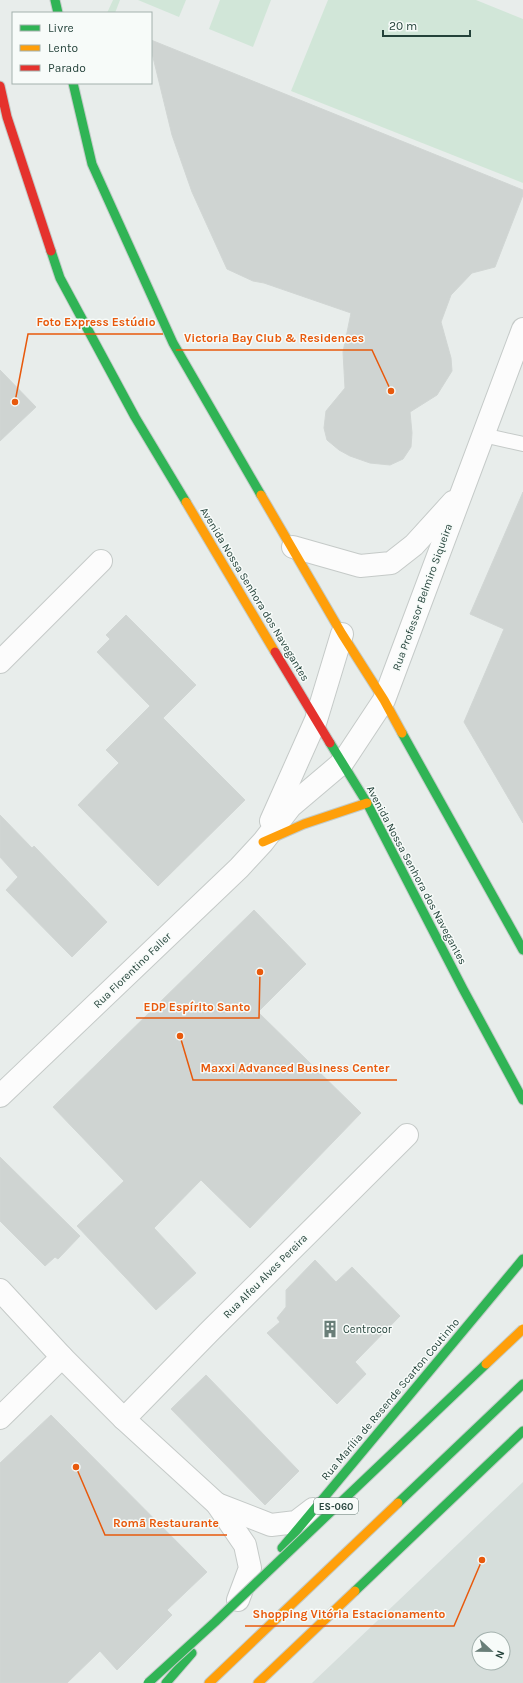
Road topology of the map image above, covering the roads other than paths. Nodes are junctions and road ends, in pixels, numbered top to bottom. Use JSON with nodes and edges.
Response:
{"nodes":[{"id":1,"x":55,"y":0,"type":"edge"},
{"id":2,"x":58,"y":12,"type":"edge"},
{"id":3,"x":74,"y":84,"type":"edge"},
{"id":4,"x":0,"y":86,"type":"edge"},
{"id":5,"x":523,"y":329,"type":"edge"},
{"id":6,"x":483,"y":435,"type":"junction"},
{"id":7,"x":523,"y":444,"type":"edge"},
{"id":8,"x":460,"y":494,"type":"junction"},
{"id":9,"x":293,"y":547,"type":"junction"},
{"id":10,"x":101,"y":561,"type":"dead end"},
{"id":11,"x":342,"y":634,"type":"junction"},
{"id":12,"x":0,"y":662,"type":"edge"},
{"id":13,"x":384,"y":700,"type":"junction"},
{"id":14,"x":316,"y":720,"type":"junction"},
{"id":15,"x":343,"y":762,"type":"junction"},
{"id":16,"x":368,"y":803,"type":"junction"},
{"id":17,"x":263,"y":842,"type":"junction"},
{"id":18,"x":505,"y":920,"type":"junction"},
{"id":19,"x":523,"y":934,"type":"edge"},
{"id":20,"x":523,"y":950,"type":"edge"},
{"id":21,"x":0,"y":1096,"type":"edge"},
{"id":22,"x":523,"y":1100,"type":"edge"},
{"id":23,"x":407,"y":1135,"type":"dead end"},
{"id":24,"x":523,"y":1259,"type":"edge"},
{"id":25,"x":0,"y":1290,"type":"edge"},
{"id":26,"x":523,"y":1328,"type":"edge"},
{"id":27,"x":62,"y":1357,"type":"junction"},
{"id":28,"x":523,"y":1384,"type":"edge"},
{"id":29,"x":0,"y":1418,"type":"edge"},
{"id":30,"x":124,"y":1419,"type":"junction"},
{"id":31,"x":523,"y":1431,"type":"edge"},
{"id":32,"x":217,"y":1504,"type":"junction"},
{"id":33,"x":318,"y":1504,"type":"junction"},
{"id":34,"x":238,"y":1600,"type":"junction"},
{"id":35,"x":148,"y":1683,"type":"edge"},
{"id":36,"x":166,"y":1683,"type":"edge"},
{"id":37,"x":209,"y":1683,"type":"edge"},
{"id":38,"x":258,"y":1683,"type":"edge"}],
"edges":[{"from":1,"to":2,"type":"main road"},
{"from":3,"to":9,"type":"main road"},
{"from":4,"to":14,"type":"main road","name":"Avenida Nossa Senhora dos Navegantes"},
{"from":5,"to":6,"type":"street","name":"Rua Professor Belmiro Siqueira"},
{"from":6,"to":7,"type":"lane"},
{"from":6,"to":8,"type":"street","name":"Rua Professor Belmiro Siqueira"},
{"from":8,"to":9,"type":"street","name":"Rua Professor Belmiro Siqueira"},
{"from":8,"to":13,"type":"street","name":"Rua Professor Belmiro Siqueira"},
{"from":9,"to":11,"type":"main road"},
{"from":10,"to":12,"type":"street"},
{"from":11,"to":13,"type":"main road"},
{"from":11,"to":14,"type":"street","name":"Rua Florentino Faller"},
{"from":13,"to":15,"type":"street","name":"Rua Florentino Faller"},
{"from":13,"to":18,"type":"main road"},
{"from":14,"to":15,"type":"main road","name":"Avenida Nossa Senhora dos Navegantes"},
{"from":14,"to":17,"type":"street","name":"Rua Florentino Faller"},
{"from":15,"to":16,"type":"main road","name":"Avenida Nossa Senhora dos Navegantes"},
{"from":15,"to":17,"type":"street","name":"Rua Florentino Faller"},
{"from":16,"to":17,"type":"main road"},
{"from":16,"to":22,"type":"main road","name":"Avenida Nossa Senhora dos Navegantes"},
{"from":17,"to":21,"type":"street","name":"Rua Florentino Faller"},
{"from":18,"to":19,"type":"main road"},
{"from":18,"to":20,"type":"main road"},
{"from":23,"to":30,"type":"street","name":"Rua Alfeu Alves Pereira"},
{"from":24,"to":33,"type":"main road","name":"Rua Marília de Resende Scarton Coutinho"},
{"from":25,"to":27,"type":"street"},
{"from":26,"to":35,"type":"main road","number":"ES-060","bridge":true},
{"from":27,"to":29,"type":"street"},
{"from":27,"to":30,"type":"street"},
{"from":28,"to":37,"type":"main road"},
{"from":30,"to":32,"type":"street"},
{"from":31,"to":38,"type":"main road"},
{"from":32,"to":33,"type":"street"},
{"from":32,"to":34,"type":"street"},
{"from":33,"to":34,"type":"main road","name":"Rua Marília de Resende Scarton Coutinho"},
{"from":34,"to":36,"type":"main road","name":"Rua Marília de Resende Scarton Coutinho"}]}
